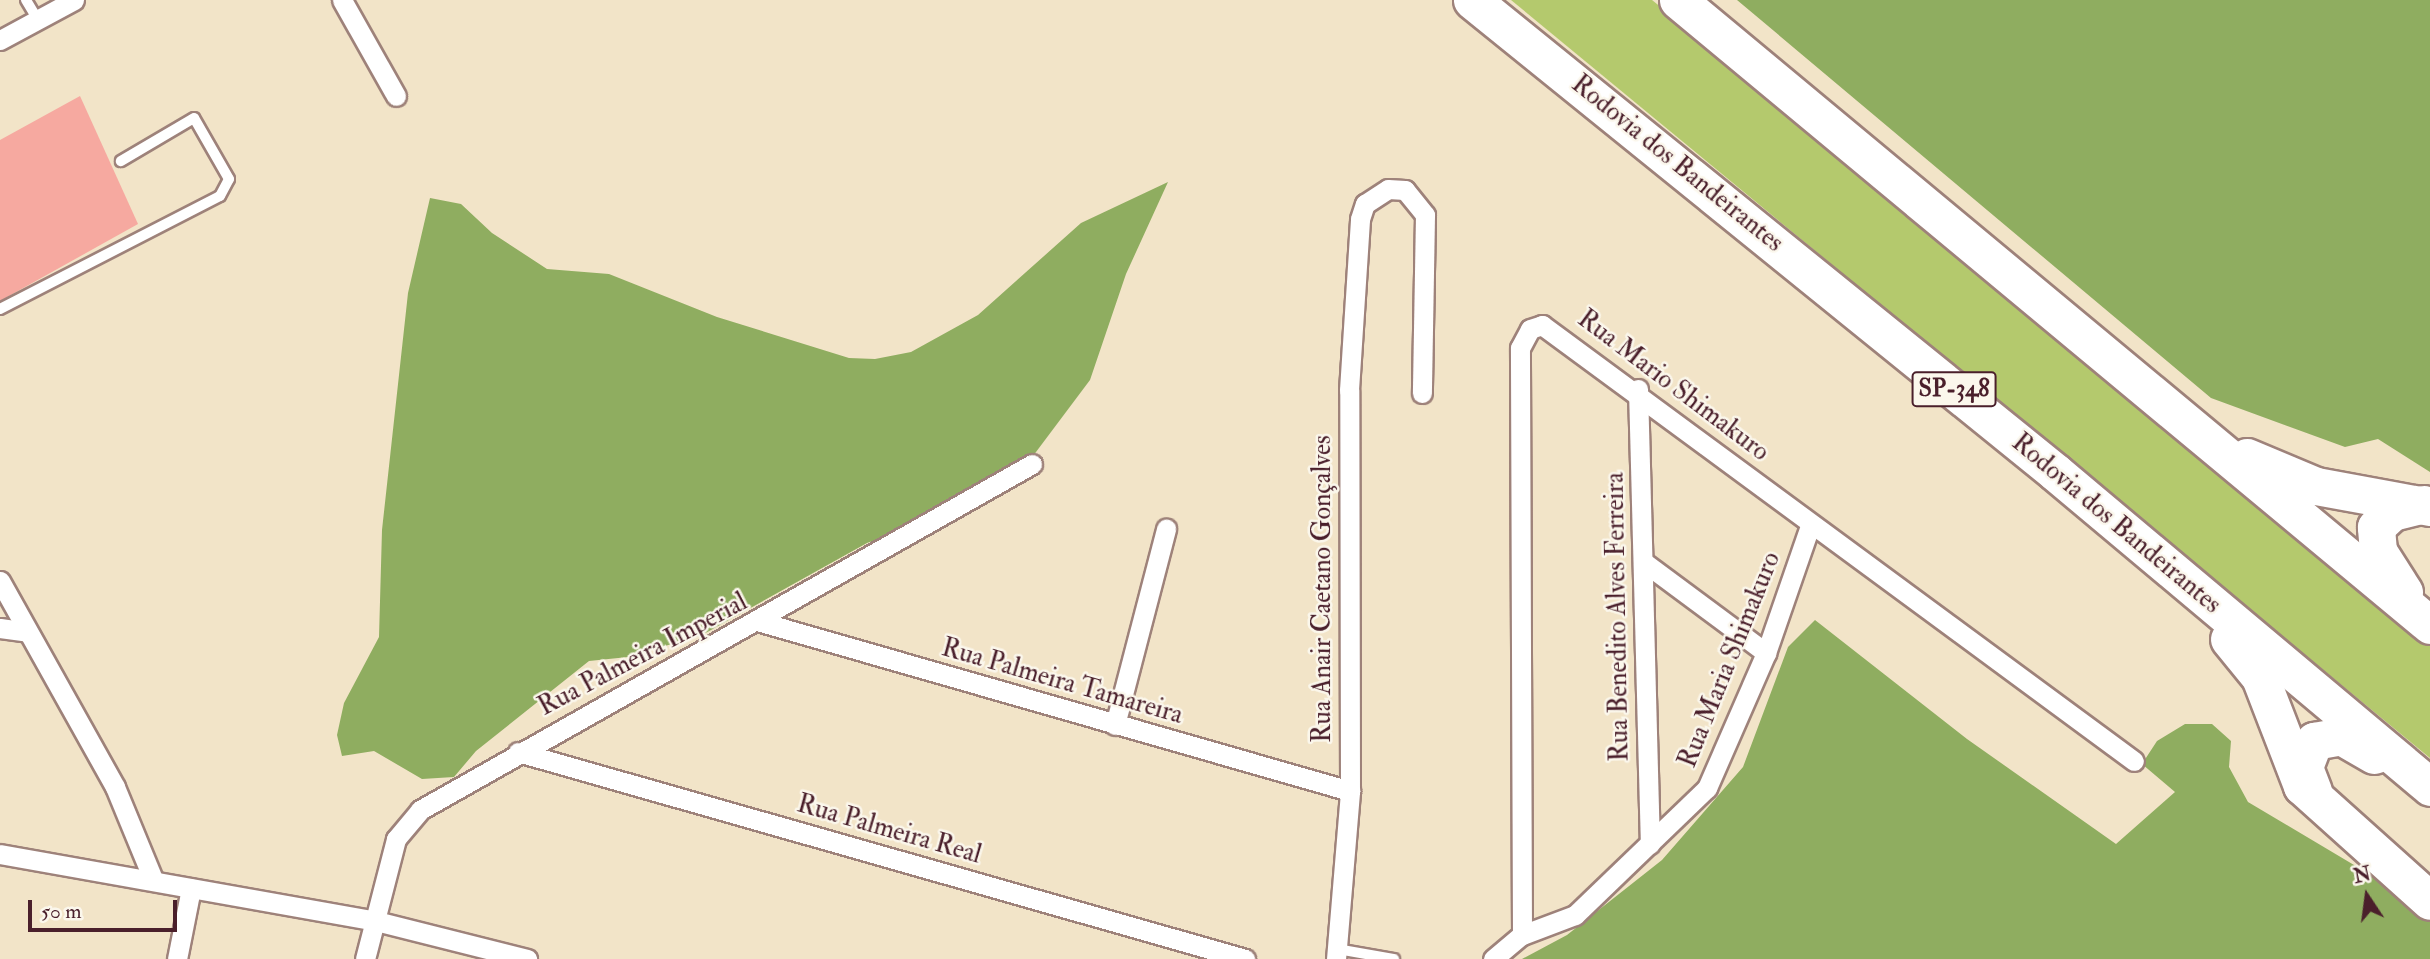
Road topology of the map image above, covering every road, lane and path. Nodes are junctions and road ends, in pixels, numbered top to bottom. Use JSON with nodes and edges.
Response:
{"nodes":[{"id":1,"x":26,"y":0,"type":"edge"},
{"id":2,"x":74,"y":0,"type":"edge"},
{"id":3,"x":342,"y":0,"type":"edge"},
{"id":4,"x":1472,"y":0,"type":"edge"},
{"id":5,"x":1678,"y":0,"type":"edge"},
{"id":6,"x":38,"y":20,"type":"junction"},
{"id":7,"x":0,"y":40,"type":"edge"},
{"id":8,"x":396,"y":96,"type":"dead end"},
{"id":9,"x":121,"y":161,"type":"dead end"},
{"id":10,"x":0,"y":309,"type":"edge"},
{"id":11,"x":1638,"y":389,"type":"junction"},
{"id":12,"x":1422,"y":393,"type":"dead end"},
{"id":13,"x":2199,"y":432,"type":"junction"},
{"id":14,"x":1032,"y":464,"type":"dead end"},
{"id":15,"x":2427,"y":505,"type":"edge"},
{"id":16,"x":1810,"y":526,"type":"junction"},
{"id":17,"x":2119,"y":526,"type":"junction"},
{"id":18,"x":1166,"y":529,"type":"dead end"},
{"id":19,"x":1645,"y":563,"type":"junction"},
{"id":20,"x":0,"y":581,"type":"edge"},
{"id":21,"x":761,"y":622,"type":"junction"},
{"id":22,"x":2426,"y":622,"type":"edge"},
{"id":23,"x":0,"y":628,"type":"edge"},
{"id":24,"x":28,"y":632,"type":"junction"},
{"id":25,"x":1766,"y":653,"type":"junction"},
{"id":26,"x":1115,"y":725,"type":"junction"},
{"id":27,"x":518,"y":752,"type":"junction"},
{"id":28,"x":2134,"y":761,"type":"dead end"},
{"id":29,"x":2430,"y":788,"type":"edge"},
{"id":30,"x":1350,"y":791,"type":"junction"},
{"id":31,"x":2319,"y":805,"type":"junction"},
{"id":32,"x":1650,"y":844,"type":"junction"},
{"id":33,"x":0,"y":854,"type":"edge"},
{"id":34,"x":153,"y":879,"type":"junction"},
{"id":35,"x":191,"y":888,"type":"junction"},
{"id":36,"x":2430,"y":901,"type":"edge"},
{"id":37,"x":372,"y":920,"type":"junction"},
{"id":38,"x":1522,"y":935,"type":"junction"},
{"id":39,"x":1336,"y":954,"type":"edge"},
{"id":40,"x":177,"y":959,"type":"edge"},
{"id":41,"x":365,"y":959,"type":"edge"},
{"id":42,"x":527,"y":959,"type":"edge"},
{"id":43,"x":1245,"y":959,"type":"edge"},
{"id":44,"x":1394,"y":959,"type":"edge"},
{"id":45,"x":1493,"y":959,"type":"edge"}],
"edges":[{"from":1,"to":6,"type":"lane"},
{"from":2,"to":6,"type":"street"},
{"from":3,"to":8,"type":"street"},
{"from":4,"to":17,"type":"highway","name":"Rodovia dos Bandeirantes","number":"SP-348"},
{"from":5,"to":13,"type":"highway"},
{"from":6,"to":7,"type":"street"},
{"from":9,"to":10,"type":"lane"},
{"from":11,"to":16,"type":"street","name":"Rua Mario Shimakuro"},
{"from":11,"to":19,"type":"street","name":"Rua Benedito Alves Ferreira"},
{"from":11,"to":38,"type":"street","name":"Rua Mario Shimakuro"},
{"from":12,"to":30,"type":"street","name":"Rua Anair Caetano Gonçalves"},
{"from":13,"to":15,"type":"highway"},
{"from":13,"to":22,"type":"highway"},
{"from":14,"to":21,"type":"street","name":"Rua Palmeira Imperial"},
{"from":15,"to":22,"type":"highway"},
{"from":16,"to":25,"type":"street","name":"Rua Maria Shimakuro"},
{"from":16,"to":28,"type":"street","name":"Rua Mario Shimakuro"},
{"from":17,"to":29,"type":"highway","name":"Rodovia dos Bandeirantes","number":"SP-348"},
{"from":17,"to":31,"type":"highway"},
{"from":18,"to":26,"type":"street"},
{"from":19,"to":25,"type":"street"},
{"from":19,"to":32,"type":"street","name":"Rua Benedito Alves Ferreira"},
{"from":20,"to":24,"type":"street"},
{"from":21,"to":26,"type":"street","name":"Rua Palmeira Tamareira"},
{"from":21,"to":27,"type":"street","name":"Rua Palmeira Imperial"},
{"from":23,"to":24,"type":"street"},
{"from":24,"to":34,"type":"street"},
{"from":25,"to":32,"type":"street","name":"Rua Maria Shimakuro"},
{"from":26,"to":30,"type":"street","name":"Rua Palmeira Tamareira"},
{"from":27,"to":37,"type":"street","name":"Rua Palmeira Imperial"},
{"from":27,"to":43,"type":"street","name":"Rua Palmeira Real"},
{"from":29,"to":31,"type":"highway"},
{"from":30,"to":39,"type":"street","name":"Rua Anair Caetano Gonçalves"},
{"from":31,"to":36,"type":"highway"},
{"from":32,"to":38,"type":"street","name":"Rua Maria Shimakuro"},
{"from":33,"to":34,"type":"street"},
{"from":34,"to":35,"type":"street"},
{"from":35,"to":37,"type":"street"},
{"from":35,"to":40,"type":"street"},
{"from":37,"to":41,"type":"street","name":"Rua Palmeira Imperial"},
{"from":37,"to":42,"type":"street"},
{"from":38,"to":45,"type":"street","name":"Rua Maria Shimakuro"},
{"from":39,"to":44,"type":"lane"}]}
